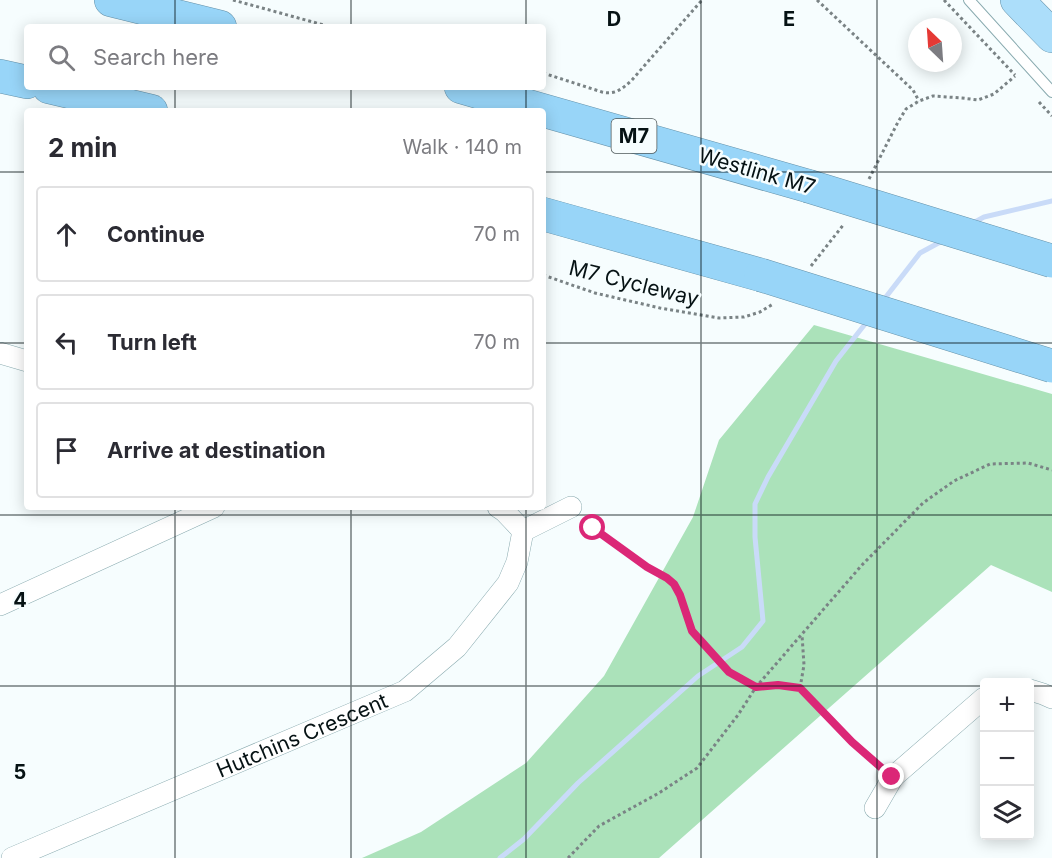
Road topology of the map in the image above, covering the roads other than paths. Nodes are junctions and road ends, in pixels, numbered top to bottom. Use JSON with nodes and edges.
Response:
{"nodes":[{"id":1,"x":111,"y":0,"type":"edge"},
{"id":2,"x":969,"y":0,"type":"edge"},
{"id":3,"x":1017,"y":0,"type":"edge"},
{"id":4,"x":208,"y":24,"type":"edge"},
{"id":5,"x":1052,"y":36,"type":"edge"},
{"id":6,"x":0,"y":76,"type":"edge"},
{"id":7,"x":24,"y":81,"type":"edge"},
{"id":8,"x":62,"y":90,"type":"edge"},
{"id":9,"x":472,"y":90,"type":"edge"},
{"id":10,"x":1052,"y":92,"type":"edge"},
{"id":11,"x":138,"y":108,"type":"edge"},
{"id":12,"x":535,"y":108,"type":"edge"},
{"id":13,"x":546,"y":111,"type":"edge"},
{"id":14,"x":546,"y":215,"type":"edge"},
{"id":15,"x":1052,"y":261,"type":"edge"},
{"id":16,"x":0,"y":353,"type":"edge"},
{"id":17,"x":24,"y":360,"type":"edge"},
{"id":18,"x":1052,"y":366,"type":"edge"},
{"id":19,"x":571,"y":507,"type":"road end"},
{"id":20,"x":207,"y":510,"type":"edge"},
{"id":21,"x":502,"y":510,"type":"edge"},
{"id":22,"x":523,"y":531,"type":"junction"},
{"id":23,"x":0,"y":605,"type":"edge"},
{"id":24,"x":1034,"y":691,"type":"edge"},
{"id":25,"x":1052,"y":698,"type":"edge"},
{"id":26,"x":980,"y":701,"type":"edge"},
{"id":27,"x":875,"y":808,"type":"dead end"},
{"id":28,"x":12,"y":858,"type":"edge"}],
"edges":[{"from":1,"to":4,"type":"highway"},
{"from":2,"to":10,"type":"lane"},
{"from":3,"to":5,"type":"highway"},
{"from":6,"to":7,"type":"highway"},
{"from":8,"to":11,"type":"highway"},
{"from":9,"to":12,"type":"highway","name":"Westlink M7","number":"M7","bridge":true},
{"from":13,"to":15,"type":"highway","name":"Westlink M7","number":"M7","bridge":true},
{"from":14,"to":18,"type":"highway","bridge":true},
{"from":16,"to":17,"type":"street"},
{"from":19,"to":22,"type":"street"},
{"from":20,"to":23,"type":"street"},
{"from":21,"to":22,"type":"street"},
{"from":22,"to":28,"type":"street","name":"Hutchins Crescent"},
{"from":24,"to":25,"type":"street"},
{"from":26,"to":27,"type":"street"}]}
